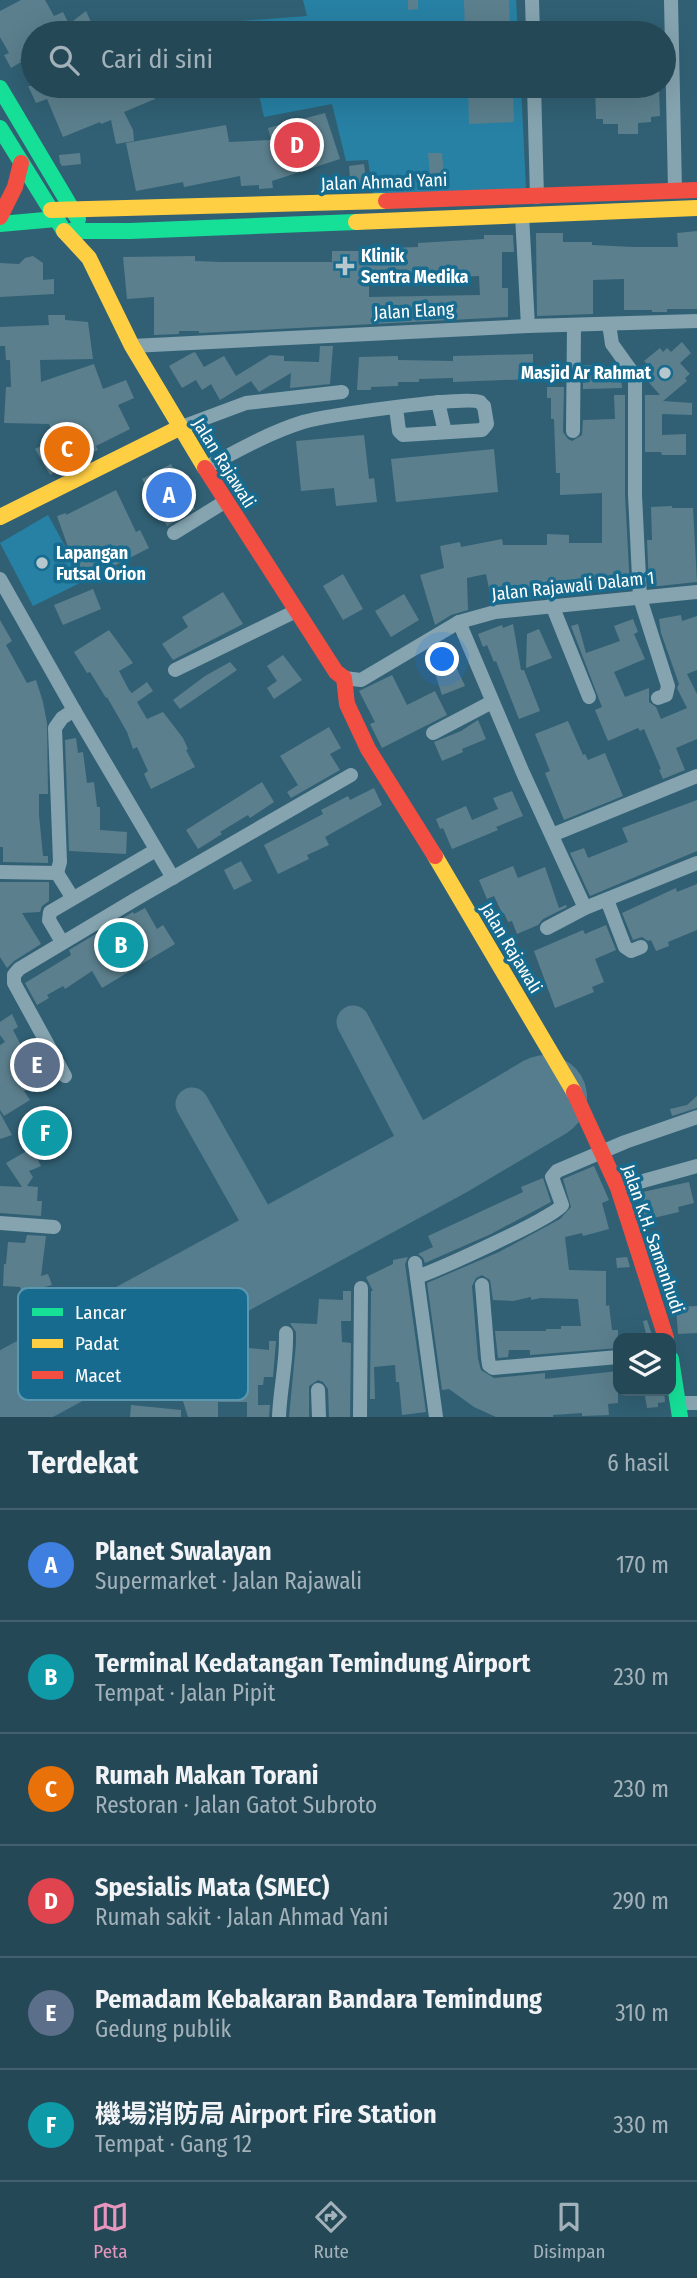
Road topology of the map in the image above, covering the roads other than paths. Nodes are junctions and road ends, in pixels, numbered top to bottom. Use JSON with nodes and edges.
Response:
{"nodes":[{"id":1,"x":532,"y":0,"type":"edge"},
{"id":2,"x":671,"y":0,"type":"edge"},
{"id":3,"x":533,"y":21,"type":"edge"},
{"id":4,"x":671,"y":21,"type":"edge"},
{"id":5,"x":0,"y":88,"type":"edge"},
{"id":6,"x":534,"y":98,"type":"edge"},
{"id":7,"x":673,"y":98,"type":"edge"},
{"id":8,"x":0,"y":128,"type":"edge"},
{"id":9,"x":21,"y":163,"type":"junction"},
{"id":10,"x":675,"y":190,"type":"junction"},
{"id":11,"x":697,"y":190,"type":"edge"},
{"id":12,"x":537,"y":197,"type":"junction"},
{"id":13,"x":697,"y":208,"type":"edge"},
{"id":14,"x":73,"y":211,"type":"junction"},
{"id":15,"x":522,"y":215,"type":"junction"},
{"id":16,"x":0,"y":217,"type":"edge"},
{"id":17,"x":57,"y":220,"type":"junction"},
{"id":18,"x":0,"y":224,"type":"edge"},
{"id":19,"x":86,"y":231,"type":"junction"},
{"id":20,"x":89,"y":258,"type":"junction"},
{"id":21,"x":697,"y":321,"type":"edge"},
{"id":22,"x":609,"y":324,"type":"junction"},
{"id":23,"x":574,"y":325,"type":"junction"},
{"id":24,"x":528,"y":326,"type":"junction"},
{"id":25,"x":132,"y":346,"type":"junction"},
{"id":26,"x":342,"y":392,"type":"dead end"},
{"id":27,"x":438,"y":402,"type":"junction"},
{"id":28,"x":396,"y":408,"type":"junction"},
{"id":29,"x":179,"y":428,"type":"junction"},
{"id":30,"x":445,"y":432,"type":"junction"},
{"id":31,"x":573,"y":432,"type":"dead end"},
{"id":32,"x":205,"y":468,"type":"junction"},
{"id":33,"x":226,"y":501,"type":"junction"},
{"id":34,"x":0,"y":517,"type":"edge"},
{"id":35,"x":174,"y":533,"type":"dead end"},
{"id":36,"x":0,"y":579,"type":"edge"},
{"id":37,"x":697,"y":592,"type":"edge"},
{"id":38,"x":640,"y":598,"type":"junction"},
{"id":39,"x":552,"y":605,"type":"junction"},
{"id":40,"x":296,"y":611,"type":"junction"},
{"id":41,"x":459,"y":622,"type":"junction"},
{"id":42,"x":175,"y":670,"type":"dead end"},
{"id":43,"x":344,"y":678,"type":"junction"},
{"id":44,"x":589,"y":697,"type":"dead end"},
{"id":45,"x":659,"y":698,"type":"dead end"},
{"id":46,"x":492,"y":702,"type":"junction"},
{"id":47,"x":74,"y":710,"type":"junction"},
{"id":48,"x":433,"y":733,"type":"dead end"},
{"id":49,"x":351,"y":775,"type":"dead end"},
{"id":50,"x":697,"y":776,"type":"edge"},
{"id":51,"x":552,"y":835,"type":"junction"},
{"id":52,"x":156,"y":850,"type":"junction"},
{"id":53,"x":697,"y":863,"type":"edge"},
{"id":54,"x":0,"y":872,"type":"edge"},
{"id":55,"x":57,"y":873,"type":"junction"},
{"id":56,"x":173,"y":878,"type":"junction"},
{"id":57,"x":72,"y":897,"type":"junction"},
{"id":58,"x":607,"y":900,"type":"junction"},
{"id":59,"x":585,"y":908,"type":"junction"},
{"id":60,"x":547,"y":928,"type":"dead end"},
{"id":61,"x":62,"y":942,"type":"junction"},
{"id":62,"x":641,"y":947,"type":"dead end"},
{"id":63,"x":65,"y":1076,"type":"dead end"},
{"id":64,"x":697,"y":1117,"type":"edge"},
{"id":65,"x":603,"y":1152,"type":"junction"},
{"id":66,"x":697,"y":1166,"type":"edge"},
{"id":67,"x":618,"y":1188,"type":"junction"},
{"id":68,"x":0,"y":1223,"type":"edge"},
{"id":69,"x":54,"y":1227,"type":"dead end"},
{"id":70,"x":482,"y":1285,"type":"dead end"},
{"id":71,"x":361,"y":1288,"type":"dead end"},
{"id":72,"x":286,"y":1333,"type":"dead end"},
{"id":73,"x":664,"y":1333,"type":"edge"},
{"id":74,"x":613,"y":1357,"type":"edge"},
{"id":75,"x":318,"y":1391,"type":"dead end"},
{"id":76,"x":697,"y":1402,"type":"edge"},
{"id":77,"x":678,"y":1412,"type":"edge"},
{"id":78,"x":279,"y":1417,"type":"edge"},
{"id":79,"x":319,"y":1417,"type":"edge"},
{"id":80,"x":360,"y":1417,"type":"edge"},
{"id":81,"x":436,"y":1417,"type":"edge"}],
"edges":[{"from":1,"to":3,"type":"street"},
{"from":2,"to":4,"type":"street"},
{"from":5,"to":14,"type":"street"},
{"from":6,"to":12,"type":"street"},
{"from":7,"to":10,"type":"street"},
{"from":8,"to":9,"type":"street"},
{"from":9,"to":16,"type":"street"},
{"from":9,"to":17,"type":"street"},
{"from":10,"to":11,"type":"street","name":"Jalan Ahmad Yani"},
{"from":10,"to":12,"type":"street","name":"Jalan Ahmad Yani"},
{"from":12,"to":14,"type":"street","name":"Jalan Ahmad Yani"},
{"from":13,"to":15,"type":"street"},
{"from":14,"to":17,"type":"street","name":"Jalan Ahmad Yani"},
{"from":14,"to":19,"type":"street"},
{"from":15,"to":19,"type":"street"},
{"from":15,"to":24,"type":"street"},
{"from":17,"to":18,"type":"street"},
{"from":17,"to":19,"type":"street"},
{"from":17,"to":20,"type":"street"},
{"from":19,"to":20,"type":"street"},
{"from":20,"to":25,"type":"street","name":"Jalan Rajawali"},
{"from":21,"to":22,"type":"street","name":"Jalan Elang"},
{"from":22,"to":23,"type":"street","name":"Jalan Elang"},
{"from":22,"to":38,"type":"street"},
{"from":23,"to":24,"type":"street","name":"Jalan Elang"},
{"from":23,"to":31,"type":"street"},
{"from":24,"to":25,"type":"street","name":"Jalan Elang"},
{"from":25,"to":29,"type":"street","name":"Jalan Rajawali"},
{"from":26,"to":29,"type":"street"},
{"from":27,"to":28,"type":"street"},
{"from":27,"to":30,"type":"street"},
{"from":27,"to":30,"type":"street"},
{"from":28,"to":30,"type":"street"},
{"from":28,"to":32,"type":"street"},
{"from":29,"to":32,"type":"street","name":"Jalan Rajawali"},
{"from":29,"to":34,"type":"street"},
{"from":32,"to":33,"type":"street","name":"Jalan Rajawali"},
{"from":33,"to":35,"type":"street"},
{"from":33,"to":40,"type":"street","name":"Jalan Rajawali"},
{"from":36,"to":47,"type":"street"},
{"from":37,"to":38,"type":"street","name":"Jalan Rajawali Dalam 1"},
{"from":38,"to":39,"type":"street","name":"Jalan Rajawali Dalam 1"},
{"from":38,"to":45,"type":"street"},
{"from":39,"to":41,"type":"street","name":"Jalan Rajawali Dalam 1"},
{"from":39,"to":44,"type":"street"},
{"from":40,"to":42,"type":"street"},
{"from":40,"to":43,"type":"street","name":"Jalan Rajawali"},
{"from":41,"to":43,"type":"street","name":"Jalan Rajawali Dalam 1"},
{"from":41,"to":46,"type":"street"},
{"from":43,"to":65,"type":"street","name":"Jalan Rajawali"},
{"from":46,"to":48,"type":"street"},
{"from":46,"to":51,"type":"street"},
{"from":47,"to":52,"type":"street"},
{"from":47,"to":55,"type":"street"},
{"from":49,"to":56,"type":"street"},
{"from":50,"to":51,"type":"street"},
{"from":51,"to":59,"type":"street"},
{"from":52,"to":56,"type":"street"},
{"from":52,"to":57,"type":"street"},
{"from":53,"to":58,"type":"street"},
{"from":54,"to":55,"type":"street"},
{"from":55,"to":57,"type":"street"},
{"from":56,"to":61,"type":"street"},
{"from":57,"to":61,"type":"street"},
{"from":58,"to":59,"type":"street"},
{"from":58,"to":62,"type":"street"},
{"from":59,"to":60,"type":"street"},
{"from":61,"to":63,"type":"street"},
{"from":64,"to":65,"type":"street"},
{"from":65,"to":67,"type":"street","name":"Jalan K.H. Samanhudi"},
{"from":65,"to":81,"type":"street"},
{"from":66,"to":67,"type":"street"},
{"from":67,"to":73,"type":"street","name":"Jalan K.H. Samanhudi"},
{"from":68,"to":69,"type":"street"},
{"from":70,"to":74,"type":"street"},
{"from":71,"to":80,"type":"street"},
{"from":72,"to":78,"type":"street"},
{"from":75,"to":79,"type":"street"},
{"from":76,"to":77,"type":"street"}]}
